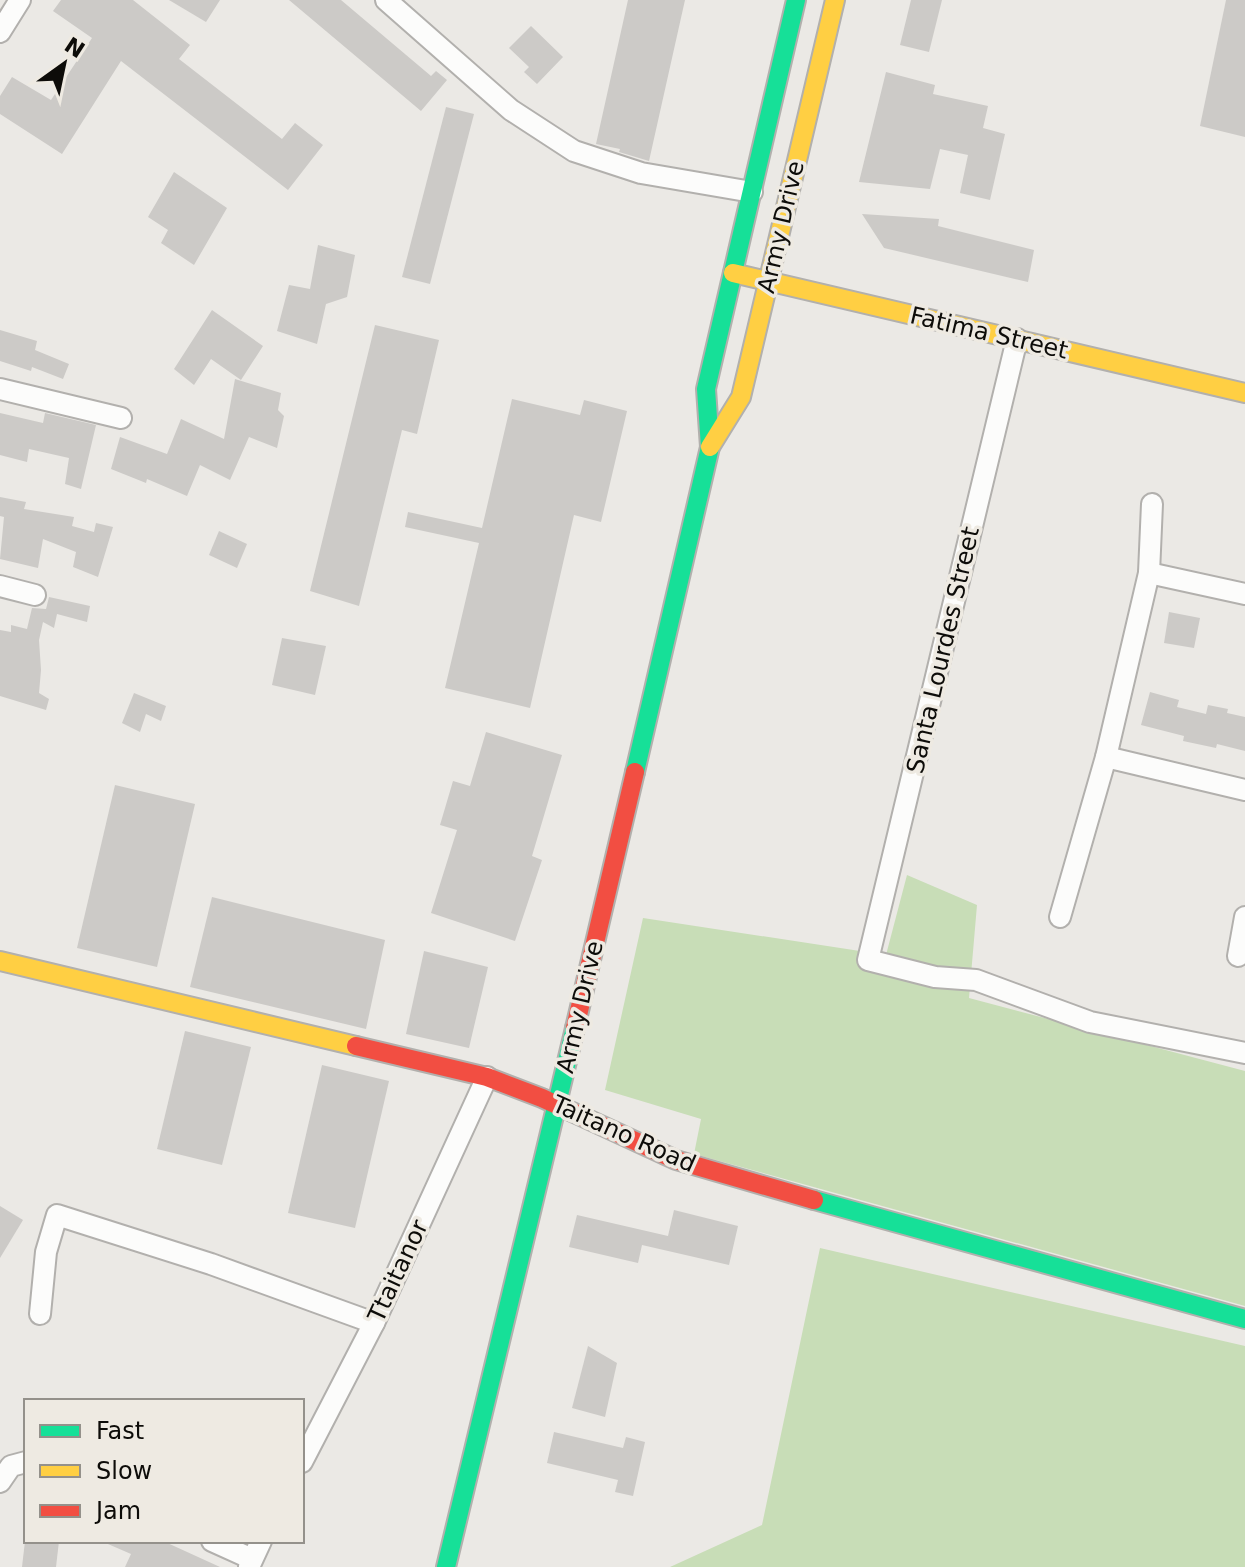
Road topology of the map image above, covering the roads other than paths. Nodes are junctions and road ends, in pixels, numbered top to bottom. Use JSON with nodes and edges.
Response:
{"nodes":[{"id":1,"x":20,"y":0,"type":"edge"},
{"id":2,"x":386,"y":0,"type":"edge"},
{"id":3,"x":796,"y":0,"type":"edge"},
{"id":4,"x":835,"y":0,"type":"edge"},
{"id":5,"x":0,"y":32,"type":"edge"},
{"id":6,"x":752,"y":192,"type":"junction"},
{"id":7,"x":733,"y":273,"type":"junction"},
{"id":8,"x":768,"y":281,"type":"junction"},
{"id":9,"x":1017,"y":339,"type":"junction"},
{"id":10,"x":0,"y":389,"type":"edge"},
{"id":11,"x":1245,"y":393,"type":"edge"},
{"id":12,"x":121,"y":418,"type":"dead end"},
{"id":13,"x":710,"y":447,"type":"junction"},
{"id":14,"x":1152,"y":504,"type":"dead end"},
{"id":15,"x":1149,"y":573,"type":"junction"},
{"id":16,"x":0,"y":586,"type":"edge"},
{"id":17,"x":1245,"y":594,"type":"edge"},
{"id":18,"x":35,"y":595,"type":"dead end"},
{"id":19,"x":1106,"y":757,"type":"junction"},
{"id":20,"x":1245,"y":790,"type":"edge"},
{"id":21,"x":1060,"y":917,"type":"dead end"},
{"id":22,"x":1245,"y":917,"type":"edge"},
{"id":23,"x":1238,"y":956,"type":"dead end"},
{"id":24,"x":0,"y":961,"type":"edge"},
{"id":25,"x":1245,"y":1053,"type":"edge"},
{"id":26,"x":487,"y":1077,"type":"junction"},
{"id":27,"x":558,"y":1103,"type":"junction"},
{"id":28,"x":40,"y":1314,"type":"dead end"},
{"id":29,"x":1245,"y":1319,"type":"edge"},
{"id":30,"x":374,"y":1323,"type":"junction"},
{"id":31,"x":304,"y":1458,"type":"edge"},
{"id":32,"x":24,"y":1463,"type":"edge"},
{"id":33,"x":0,"y":1482,"type":"edge"},
{"id":34,"x":218,"y":1543,"type":"edge"},
{"id":35,"x":254,"y":1556,"type":"edge"},
{"id":36,"x":446,"y":1567,"type":"edge"}],
"edges":[{"from":1,"to":5,"type":"street"},
{"from":2,"to":6,"type":"street"},
{"from":3,"to":6,"type":"main road","name":"Army Drive"},
{"from":4,"to":8,"type":"main road","name":"Army Drive"},
{"from":6,"to":7,"type":"main road","name":"Army Drive"},
{"from":7,"to":8,"type":"main road","name":"Fatima Street"},
{"from":7,"to":13,"type":"main road","name":"Army Drive"},
{"from":8,"to":9,"type":"main road","name":"Fatima Street"},
{"from":8,"to":13,"type":"main road","name":"Army Drive"},
{"from":9,"to":11,"type":"main road","name":"Fatima Street"},
{"from":9,"to":25,"type":"street","name":"Santa Lourdes Street"},
{"from":10,"to":12,"type":"street"},
{"from":13,"to":27,"type":"main road","name":"Army Drive"},
{"from":14,"to":15,"type":"street"},
{"from":15,"to":17,"type":"street"},
{"from":15,"to":19,"type":"street"},
{"from":16,"to":18,"type":"street"},
{"from":19,"to":20,"type":"street"},
{"from":19,"to":21,"type":"street"},
{"from":22,"to":23,"type":"street"},
{"from":24,"to":26,"type":"main road","name":"Taitano Road"},
{"from":26,"to":27,"type":"main road","name":"Taitano Road"},
{"from":26,"to":30,"type":"street","name":"Ttaitanor"},
{"from":27,"to":29,"type":"main road","name":"Taitano Road"},
{"from":27,"to":36,"type":"main road","name":"Army Drive"},
{"from":28,"to":30,"type":"street"},
{"from":30,"to":31,"type":"street","name":"Ttaitanor"},
{"from":32,"to":33,"type":"street"},
{"from":34,"to":35,"type":"street"}]}
